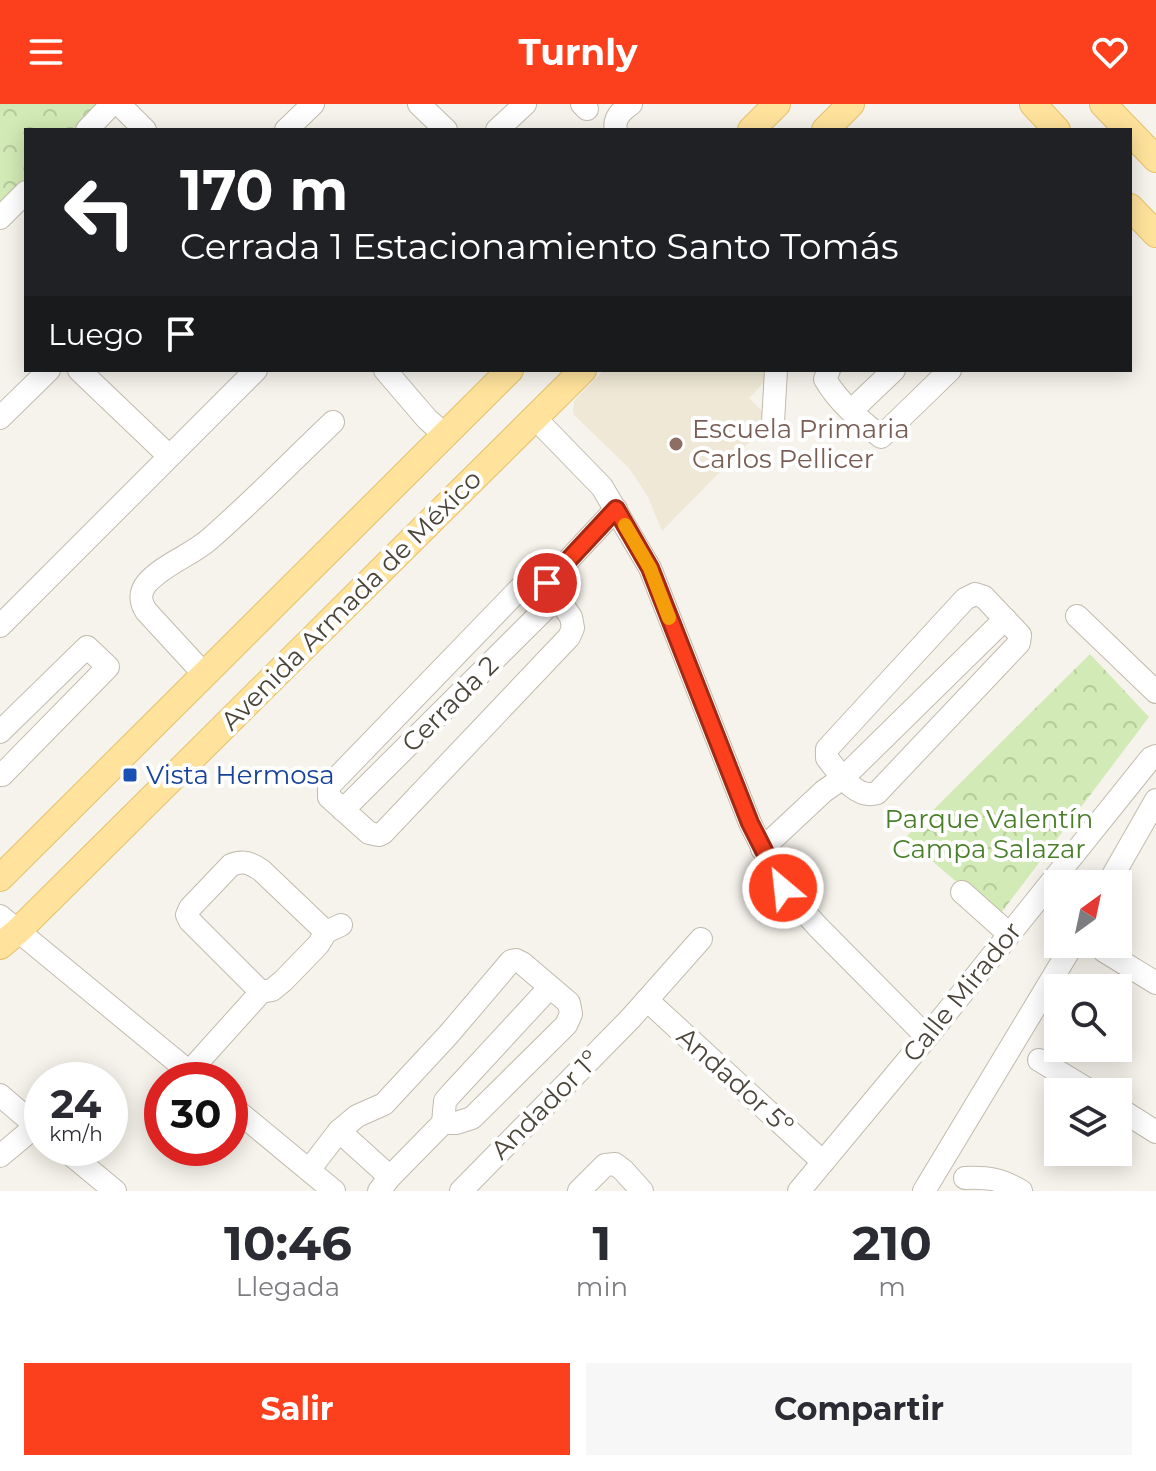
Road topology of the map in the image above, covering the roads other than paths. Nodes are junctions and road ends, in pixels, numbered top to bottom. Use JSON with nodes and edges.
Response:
{"nodes":[{"id":1,"x":112,"y":104,"type":"edge"},
{"id":2,"x":119,"y":104,"type":"edge"},
{"id":3,"x":313,"y":104,"type":"edge"},
{"id":4,"x":419,"y":104,"type":"edge"},
{"id":5,"x":525,"y":104,"type":"edge"},
{"id":6,"x":631,"y":104,"type":"edge"},
{"id":7,"x":777,"y":104,"type":"edge"},
{"id":8,"x":851,"y":104,"type":"edge"},
{"id":9,"x":1033,"y":104,"type":"edge"},
{"id":10,"x":1103,"y":104,"type":"edge"},
{"id":11,"x":89,"y":128,"type":"edge"},
{"id":12,"x":143,"y":128,"type":"edge"},
{"id":13,"x":288,"y":128,"type":"edge"},
{"id":14,"x":444,"y":128,"type":"edge"},
{"id":15,"x":499,"y":128,"type":"edge"},
{"id":16,"x":615,"y":128,"type":"edge"},
{"id":17,"x":753,"y":128,"type":"edge"},
{"id":18,"x":827,"y":128,"type":"edge"},
{"id":19,"x":1055,"y":128,"type":"edge"},
{"id":20,"x":1130,"y":128,"type":"edge"},
{"id":21,"x":24,"y":194,"type":"edge"},
{"id":22,"x":1132,"y":209,"type":"edge"},
{"id":23,"x":0,"y":218,"type":"edge"},
{"id":24,"x":1156,"y":234,"type":"edge"},
{"id":25,"x":47,"y":372,"type":"edge"},
{"id":26,"x":81,"y":372,"type":"edge"},
{"id":27,"x":254,"y":372,"type":"edge"},
{"id":28,"x":387,"y":372,"type":"edge"},
{"id":29,"x":508,"y":372,"type":"edge"},
{"id":30,"x":581,"y":372,"type":"edge"},
{"id":31,"x":776,"y":372,"type":"edge"},
{"id":32,"x":828,"y":372,"type":"edge"},
{"id":33,"x":892,"y":372,"type":"edge"},
{"id":34,"x":948,"y":372,"type":"edge"},
{"id":35,"x":851,"y":411,"type":"junction"},
{"id":36,"x":0,"y":418,"type":"edge"},
{"id":37,"x":535,"y":418,"type":"junction"},
{"id":38,"x":333,"y":422,"type":"dead end"},
{"id":39,"x":773,"y":422,"type":"dead end"},
{"id":40,"x":445,"y":435,"type":"junction"},
{"id":41,"x":169,"y":456,"type":"junction"},
{"id":42,"x":616,"y":509,"type":"junction"},
{"id":43,"x":544,"y":587,"type":"junction"},
{"id":44,"x":1077,"y":616,"type":"dead end"},
{"id":45,"x":1005,"y":619,"type":"junction"},
{"id":46,"x":0,"y":626,"type":"edge"},
{"id":47,"x":204,"y":674,"type":"junction"},
{"id":48,"x":1156,"y":692,"type":"edge"},
{"id":49,"x":0,"y":732,"type":"edge"},
{"id":50,"x":1156,"y":756,"type":"edge"},
{"id":51,"x":0,"y":775,"type":"edge"},
{"id":52,"x":843,"y":778,"type":"junction"},
{"id":53,"x":1156,"y":800,"type":"edge"},
{"id":54,"x":343,"y":810,"type":"junction"},
{"id":55,"x":1149,"y":832,"type":"edge"},
{"id":56,"x":762,"y":849,"type":"junction"},
{"id":57,"x":1119,"y":870,"type":"edge"},
{"id":58,"x":0,"y":878,"type":"edge"},
{"id":59,"x":962,"y":892,"type":"dead end"},
{"id":60,"x":6,"y":931,"type":"edge"},
{"id":61,"x":1009,"y":934,"type":"junction"},
{"id":62,"x":701,"y":939,"type":"dead end"},
{"id":63,"x":1065,"y":958,"type":"edge"},
{"id":64,"x":1115,"y":958,"type":"edge"},
{"id":65,"x":1156,"y":983,"type":"edge"},
{"id":66,"x":550,"y":987,"type":"junction"},
{"id":67,"x":261,"y":992,"type":"junction"},
{"id":68,"x":647,"y":1000,"type":"junction"},
{"id":69,"x":927,"y":1037,"type":"junction"},
{"id":70,"x":1039,"y":1060,"type":"dead end"},
{"id":71,"x":176,"y":1062,"type":"edge"},
{"id":72,"x":205,"y":1062,"type":"edge"},
{"id":73,"x":1069,"y":1078,"type":"edge"},
{"id":74,"x":0,"y":1095,"type":"edge"},
{"id":75,"x":24,"y":1115,"type":"edge"},
{"id":76,"x":1132,"y":1117,"type":"edge"},
{"id":77,"x":248,"y":1120,"type":"edge"},
{"id":78,"x":443,"y":1123,"type":"junction"},
{"id":79,"x":339,"y":1131,"type":"junction"},
{"id":80,"x":1156,"y":1132,"type":"edge"},
{"id":81,"x":24,"y":1139,"type":"edge"},
{"id":82,"x":0,"y":1156,"type":"edge"},
{"id":83,"x":945,"y":1156,"type":"junction"},
{"id":84,"x":823,"y":1162,"type":"junction"},
{"id":85,"x":85,"y":1166,"type":"edge"},
{"id":86,"x":309,"y":1170,"type":"junction"},
{"id":87,"x":385,"y":1184,"type":"edge"},
{"id":88,"x":968,"y":1184,"type":"edge"},
{"id":89,"x":115,"y":1191,"type":"edge"},
{"id":90,"x":334,"y":1191,"type":"edge"},
{"id":91,"x":461,"y":1191,"type":"edge"},
{"id":92,"x":579,"y":1191,"type":"edge"},
{"id":93,"x":642,"y":1191,"type":"edge"},
{"id":94,"x":799,"y":1191,"type":"edge"},
{"id":95,"x":924,"y":1191,"type":"edge"},
{"id":96,"x":1021,"y":1191,"type":"edge"}],
"edges":[{"from":1,"to":11,"type":"street"},
{"from":2,"to":12,"type":"street"},
{"from":3,"to":13,"type":"street"},
{"from":4,"to":14,"type":"street"},
{"from":5,"to":15,"type":"street"},
{"from":6,"to":16,"type":"street"},
{"from":7,"to":17,"type":"main road"},
{"from":8,"to":18,"type":"main road"},
{"from":9,"to":19,"type":"main road"},
{"from":10,"to":20,"type":"main road"},
{"from":21,"to":23,"type":"street"},
{"from":22,"to":24,"type":"main road"},
{"from":25,"to":36,"type":"street"},
{"from":26,"to":41,"type":"street"},
{"from":27,"to":41,"type":"street"},
{"from":28,"to":40,"type":"street"},
{"from":29,"to":40,"type":"main road","name":"Avenida Armada de México"},
{"from":30,"to":37,"type":"main road","name":"Avenida Armada de México"},
{"from":31,"to":39,"type":"street"},
{"from":32,"to":35,"type":"street"},
{"from":33,"to":35,"type":"street"},
{"from":34,"to":35,"type":"street"},
{"from":37,"to":42,"type":"street"},
{"from":37,"to":60,"type":"main road","name":"Avenida Armada de México"},
{"from":38,"to":47,"type":"street"},
{"from":40,"to":47,"type":"main road","name":"Avenida Armada de México"},
{"from":41,"to":46,"type":"street"},
{"from":42,"to":43,"type":"street"},
{"from":42,"to":56,"type":"street"},
{"from":43,"to":54,"type":"street","name":"Cerrada 2"},
{"from":43,"to":54,"type":"street"},
{"from":43,"to":54,"type":"street"},
{"from":44,"to":48,"type":"street"},
{"from":45,"to":52,"type":"street"},
{"from":45,"to":52,"type":"street"},
{"from":45,"to":52,"type":"street"},
{"from":47,"to":58,"type":"main road","name":"Avenida Armada de México"},
{"from":49,"to":51,"type":"street"},
{"from":50,"to":61,"type":"street","name":"Calle Mirador"},
{"from":52,"to":56,"type":"street"},
{"from":53,"to":55,"type":"street"},
{"from":55,"to":57,"type":"street"},
{"from":56,"to":69,"type":"street"},
{"from":59,"to":61,"type":"street"},
{"from":60,"to":71,"type":"street"},
{"from":61,"to":69,"type":"street","name":"Calle Mirador"},
{"from":62,"to":68,"type":"street","name":"Andador 1º"},
{"from":63,"to":83,"type":"street"},
{"from":64,"to":65,"type":"street"},
{"from":66,"to":78,"type":"street"},
{"from":66,"to":78,"type":"street"},
{"from":66,"to":79,"type":"street"},
{"from":67,"to":67,"type":"street"},
{"from":67,"to":72,"type":"street"},
{"from":68,"to":84,"type":"street","name":"Andador 5º"},
{"from":68,"to":91,"type":"street","name":"Andador 1º"},
{"from":69,"to":84,"type":"street","name":"Calle Mirador"},
{"from":70,"to":73,"type":"street"},
{"from":74,"to":75,"type":"street"},
{"from":76,"to":80,"type":"street"},
{"from":77,"to":86,"type":"street"},
{"from":78,"to":87,"type":"street"},
{"from":79,"to":86,"type":"street"},
{"from":79,"to":87,"type":"street"},
{"from":81,"to":82,"type":"street"},
{"from":83,"to":88,"type":"street"},
{"from":83,"to":95,"type":"street"},
{"from":84,"to":94,"type":"street","name":"Calle Mirador"},
{"from":85,"to":89,"type":"street"},
{"from":86,"to":90,"type":"street"},
{"from":88,"to":96,"type":"street"},
{"from":92,"to":93,"type":"street"}]}
